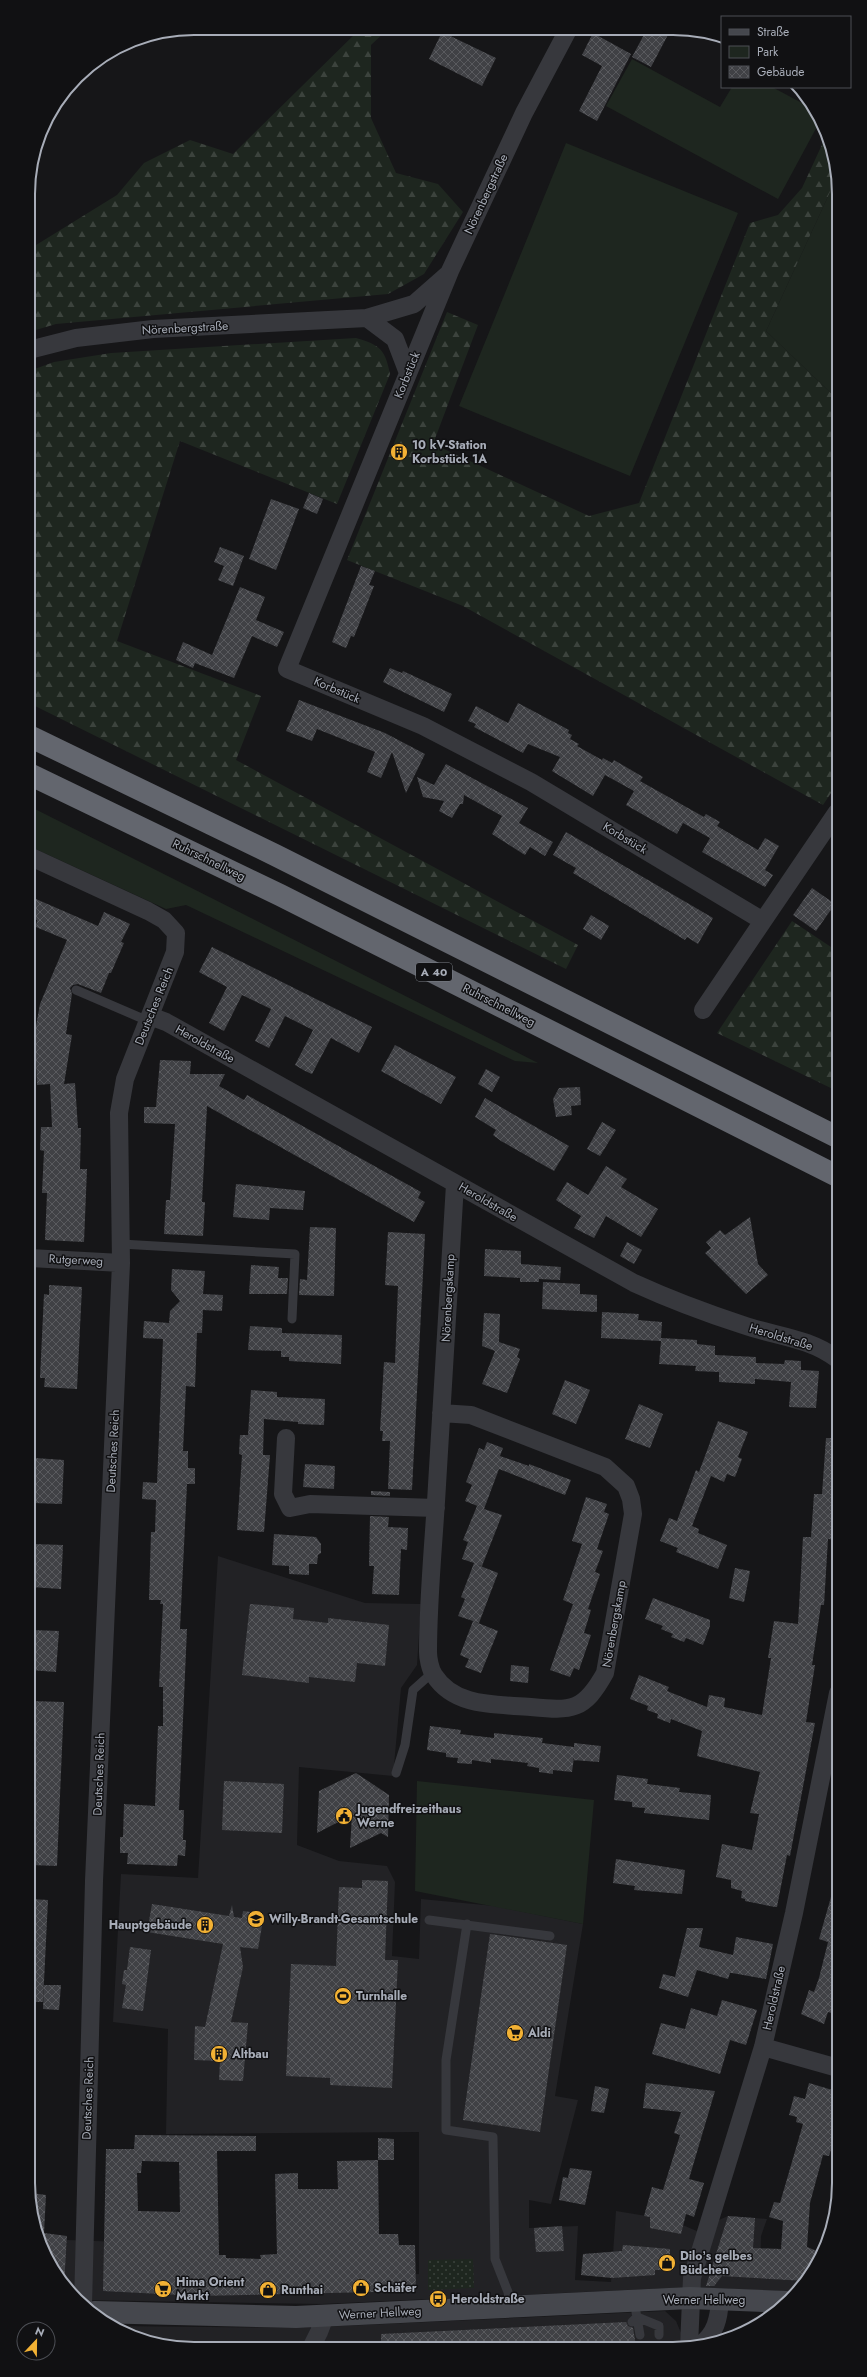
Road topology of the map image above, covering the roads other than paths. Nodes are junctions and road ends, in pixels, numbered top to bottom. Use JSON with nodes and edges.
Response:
{"nodes":[{"id":1,"x":565,"y":35,"type":"edge"},
{"id":2,"x":450,"y":271,"type":"junction"},
{"id":3,"x":368,"y":318,"type":"junction"},
{"id":4,"x":35,"y":348,"type":"edge"},
{"id":5,"x":408,"y":373,"type":"junction"},
{"id":6,"x":35,"y":739,"type":"edge"},
{"id":7,"x":35,"y":777,"type":"edge"},
{"id":8,"x":832,"y":819,"type":"edge"},
{"id":9,"x":35,"y":859,"type":"edge"},
{"id":10,"x":763,"y":921,"type":"junction"},
{"id":11,"x":76,"y":990,"type":"dead end"},
{"id":12,"x":704,"y":1010,"type":"dead end"},
{"id":13,"x":149,"y":1018,"type":"junction"},
{"id":14,"x":832,"y":1134,"type":"edge"},
{"id":15,"x":832,"y":1173,"type":"edge"},
{"id":16,"x":455,"y":1184,"type":"junction"},
{"id":17,"x":121,"y":1244,"type":"junction"},
{"id":18,"x":35,"y":1258,"type":"edge"},
{"id":19,"x":121,"y":1263,"type":"junction"},
{"id":20,"x":292,"y":1319,"type":"dead end"},
{"id":21,"x":832,"y":1355,"type":"edge"},
{"id":22,"x":441,"y":1413,"type":"junction"},
{"id":23,"x":286,"y":1438,"type":"dead end"},
{"id":24,"x":436,"y":1508,"type":"junction"},
{"id":25,"x":432,"y":1673,"type":"junction"},
{"id":26,"x":832,"y":1723,"type":"edge"},
{"id":27,"x":396,"y":1773,"type":"dead end"},
{"id":28,"x":429,"y":1920,"type":"dead end"},
{"id":29,"x":466,"y":1924,"type":"junction"},
{"id":30,"x":550,"y":1936,"type":"dead end"},
{"id":31,"x":763,"y":2047,"type":"junction"},
{"id":32,"x":832,"y":2066,"type":"edge"},
{"id":33,"x":83,"y":2296,"type":"edge"},
{"id":34,"x":690,"y":2298,"type":"junction"},
{"id":35,"x":720,"y":2299,"type":"junction"},
{"id":36,"x":778,"y":2302,"type":"edge"},
{"id":37,"x":510,"y":2307,"type":"junction"},
{"id":38,"x":102,"y":2312,"type":"edge"},
{"id":39,"x":634,"y":2313,"type":"junction"},
{"id":40,"x":325,"y":2316,"type":"junction"},
{"id":41,"x":640,"y":2335,"type":"dead end"},
{"id":42,"x":659,"y":2335,"type":"dead end"},
{"id":43,"x":699,"y":2340,"type":"edge"},
{"id":44,"x":701,"y":2340,"type":"edge"},
{"id":45,"x":314,"y":2342,"type":"edge"}],
"edges":[{"from":1,"to":2,"type":"street","name":"Nörenbergstraße"},
{"from":2,"to":3,"type":"street","name":"Nörenbergstraße"},
{"from":2,"to":5,"type":"street","name":"Korbstück"},
{"from":3,"to":4,"type":"street","name":"Nörenbergstraße"},
{"from":3,"to":5,"type":"street"},
{"from":5,"to":10,"type":"street","name":"Korbstück"},
{"from":6,"to":14,"type":"highway","number":"A 40"},
{"from":7,"to":15,"type":"highway","name":"Ruhrschnellweg","number":"A 40"},
{"from":8,"to":10,"type":"street"},
{"from":9,"to":13,"type":"street","name":"Deutsches Reich"},
{"from":10,"to":12,"type":"street"},
{"from":11,"to":13,"type":"lane"},
{"from":13,"to":16,"type":"street","name":"Heroldstraße"},
{"from":13,"to":17,"type":"street","name":"Deutsches Reich"},
{"from":16,"to":21,"type":"street","name":"Heroldstraße"},
{"from":16,"to":22,"type":"street","name":"Nörenbergskamp"},
{"from":17,"to":19,"type":"street","name":"Deutsches Reich"},
{"from":17,"to":20,"type":"lane"},
{"from":18,"to":19,"type":"street","name":"Rutgerweg"},
{"from":19,"to":33,"type":"street","name":"Deutsches Reich"},
{"from":22,"to":24,"type":"street","name":"Nörenbergskamp"},
{"from":22,"to":25,"type":"street","name":"Nörenbergskamp"},
{"from":23,"to":24,"type":"street"},
{"from":24,"to":25,"type":"street","name":"Nörenbergskamp"},
{"from":25,"to":27,"type":"lane"},
{"from":26,"to":31,"type":"street","name":"Heroldstraße"},
{"from":28,"to":29,"type":"lane"},
{"from":29,"to":30,"type":"lane"},
{"from":29,"to":37,"type":"lane"},
{"from":31,"to":32,"type":"street"},
{"from":31,"to":34,"type":"street","name":"Heroldstraße"},
{"from":34,"to":35,"type":"main road","name":"Werner Hellweg"},
{"from":34,"to":39,"type":"main road","name":"Werner Hellweg"},
{"from":34,"to":43,"type":"street","name":"Heroldstraße"},
{"from":35,"to":36,"type":"main road","name":"Werner Hellweg"},
{"from":35,"to":44,"type":"street"},
{"from":37,"to":39,"type":"main road","name":"Werner Hellweg"},
{"from":37,"to":40,"type":"main road","name":"Werner Hellweg"},
{"from":38,"to":40,"type":"main road","name":"Werner Hellweg"},
{"from":39,"to":41,"type":"lane"},
{"from":39,"to":42,"type":"lane"},
{"from":40,"to":45,"type":"street"}]}
